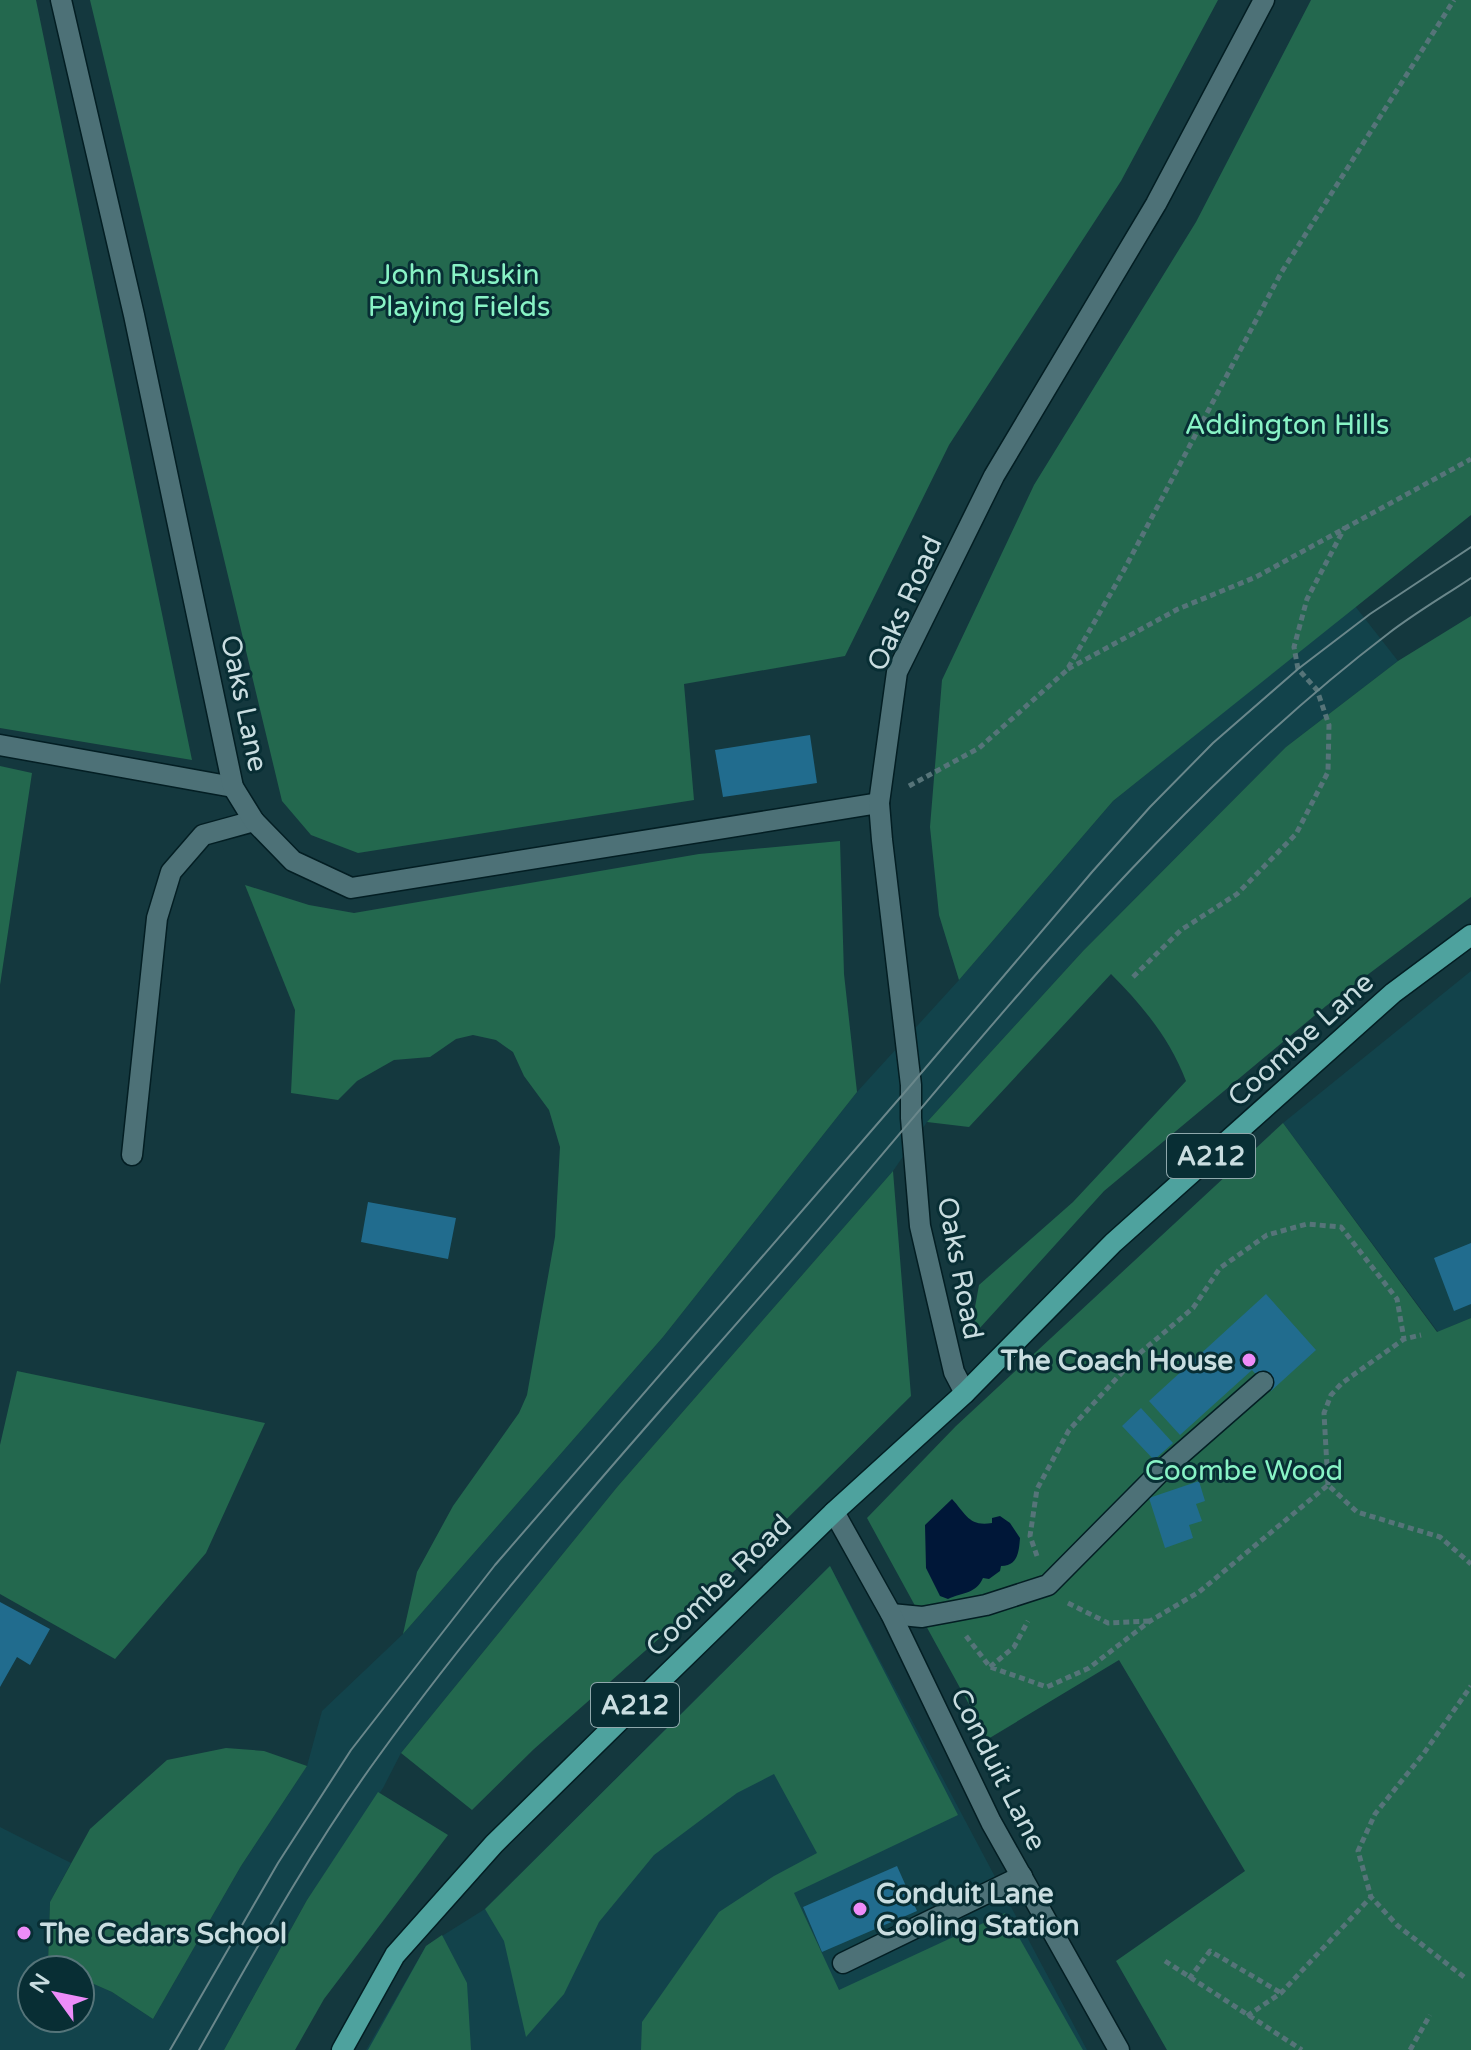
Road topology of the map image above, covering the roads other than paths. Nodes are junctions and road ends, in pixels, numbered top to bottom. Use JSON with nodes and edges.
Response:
{"nodes":[{"id":1,"x":61,"y":0,"type":"edge"},
{"id":2,"x":1264,"y":0,"type":"edge"},
{"id":3,"x":0,"y":745,"type":"edge"},
{"id":4,"x":233,"y":787,"type":"junction"},
{"id":5,"x":879,"y":803,"type":"junction"},
{"id":6,"x":254,"y":821,"type":"junction"},
{"id":7,"x":1471,"y":935,"type":"edge"},
{"id":8,"x":132,"y":1155,"type":"dead end"},
{"id":9,"x":1263,"y":1382,"type":"dead end"},
{"id":10,"x":965,"y":1393,"type":"junction"},
{"id":11,"x":834,"y":1512,"type":"junction"},
{"id":12,"x":891,"y":1614,"type":"junction"},
{"id":13,"x":1022,"y":1876,"type":"junction"},
{"id":14,"x":843,"y":1963,"type":"dead end"},
{"id":15,"x":342,"y":2050,"type":"edge"},
{"id":16,"x":1119,"y":2050,"type":"edge"}],
"edges":[{"from":1,"to":4,"type":"street","name":"Oaks Lane"},
{"from":2,"to":5,"type":"street","name":"Oaks Road"},
{"from":3,"to":4,"type":"street"},
{"from":4,"to":6,"type":"street","name":"Oaks Lane"},
{"from":5,"to":6,"type":"street","name":"Oaks Lane"},
{"from":5,"to":10,"type":"street","name":"Oaks Road"},
{"from":6,"to":8,"type":"street"},
{"from":7,"to":10,"type":"main road","name":"Coombe Lane","number":"A212"},
{"from":9,"to":12,"type":"street"},
{"from":10,"to":11,"type":"main road","name":"Coombe Road","number":"A212"},
{"from":11,"to":12,"type":"street","name":"Conduit Lane"},
{"from":11,"to":15,"type":"main road","name":"Coombe Road","number":"A212"},
{"from":12,"to":13,"type":"street","name":"Conduit Lane"},
{"from":13,"to":14,"type":"street"},
{"from":13,"to":16,"type":"street","name":"Conduit Lane"}]}
